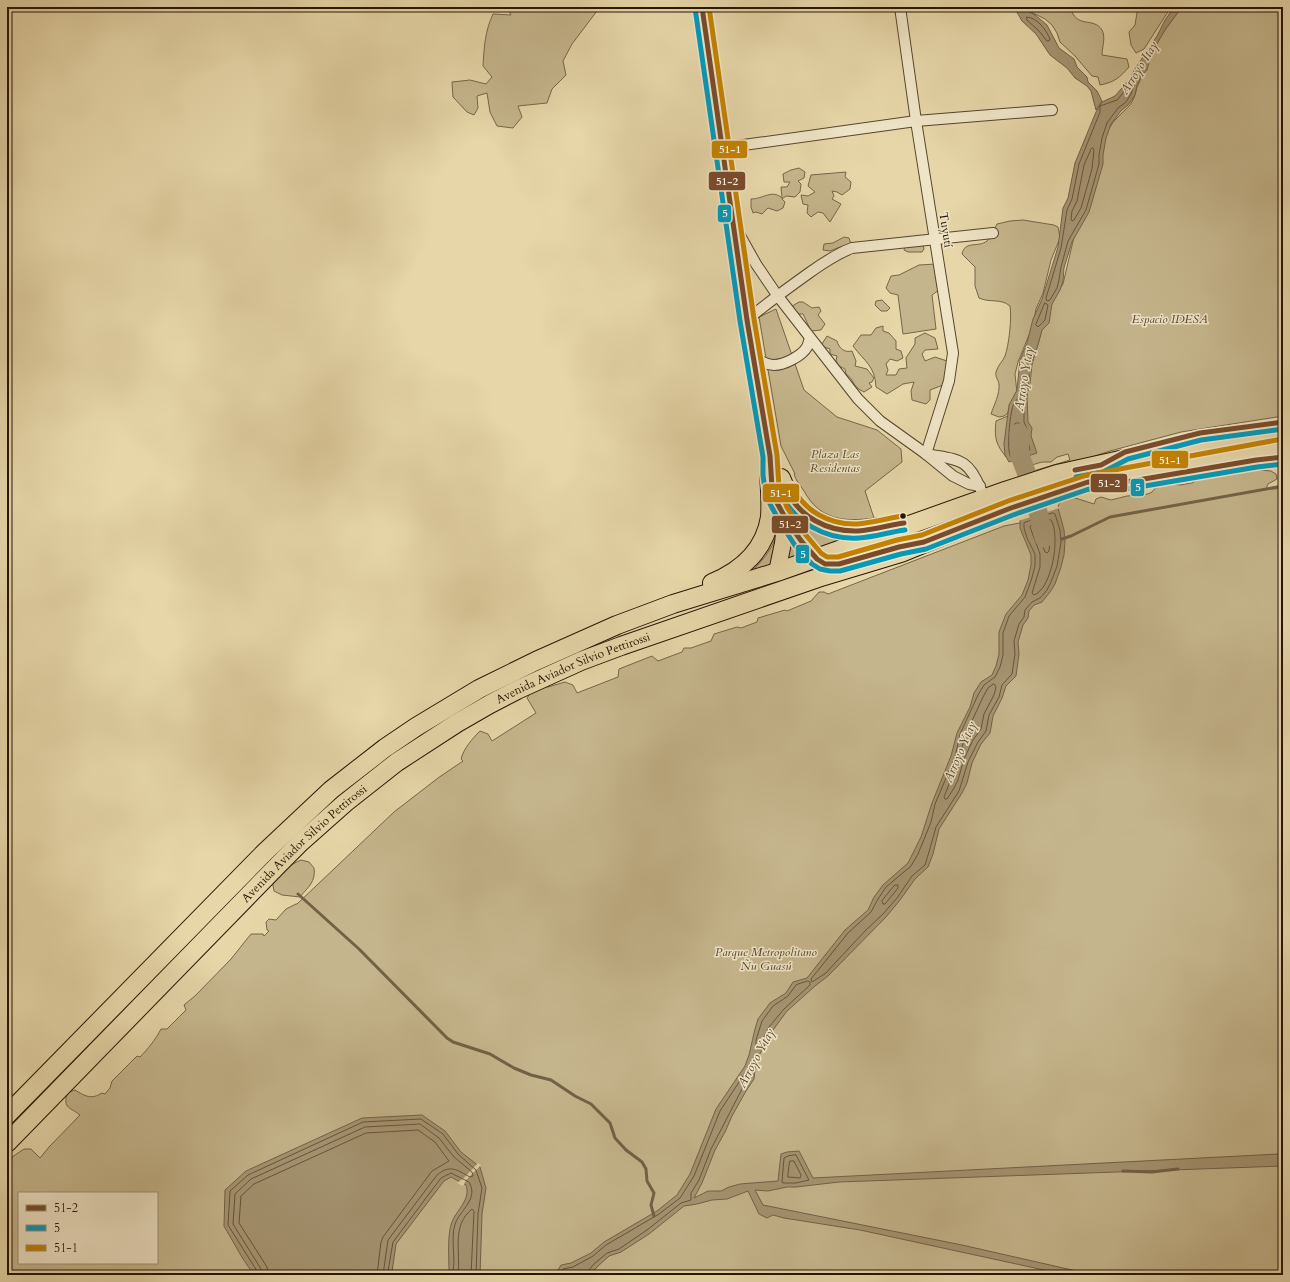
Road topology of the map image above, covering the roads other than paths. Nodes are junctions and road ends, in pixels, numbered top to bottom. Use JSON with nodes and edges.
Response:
{"nodes":[{"id":1,"x":702,"y":7,"type":"edge"},
{"id":2,"x":900,"y":7,"type":"edge"},
{"id":3,"x":1052,"y":110,"type":"dead end"},
{"id":4,"x":916,"y":121,"type":"junction"},
{"id":5,"x":722,"y":148,"type":"junction"},
{"id":6,"x":733,"y":223,"type":"junction"},
{"id":7,"x":993,"y":233,"type":"dead end"},
{"id":8,"x":934,"y":239,"type":"junction"},
{"id":9,"x":776,"y":295,"type":"junction"},
{"id":10,"x":747,"y":320,"type":"junction"},
{"id":11,"x":810,"y":338,"type":"junction"},
{"id":12,"x":754,"y":357,"type":"junction"},
{"id":13,"x":1283,"y":422,"type":"edge"},
{"id":14,"x":1283,"y":432,"type":"edge"},
{"id":15,"x":1283,"y":446,"type":"edge"},
{"id":16,"x":926,"y":454,"type":"junction"},
{"id":17,"x":1283,"y":457,"type":"edge"},
{"id":18,"x":1101,"y":465,"type":"junction"},
{"id":19,"x":775,"y":476,"type":"junction"},
{"id":20,"x":1062,"y":482,"type":"junction"},
{"id":21,"x":1088,"y":482,"type":"junction"},
{"id":22,"x":982,"y":492,"type":"junction"},
{"id":23,"x":786,"y":518,"type":"junction"},
{"id":24,"x":917,"y":523,"type":"junction"},
{"id":25,"x":924,"y":542,"type":"junction"},
{"id":26,"x":816,"y":559,"type":"junction"},
{"id":27,"x":777,"y":572,"type":"junction"},
{"id":28,"x":673,"y":604,"type":"junction"},
{"id":29,"x":621,"y":646,"type":"junction"},
{"id":30,"x":7,"y":1115,"type":"edge"},
{"id":31,"x":7,"y":1143,"type":"edge"}],
"edges":[{"from":1,"to":5,"type":"main road"},
{"from":2,"to":4,"type":"street","name":"Tuyutí"},
{"from":3,"to":4,"type":"street"},
{"from":4,"to":5,"type":"street"},
{"from":4,"to":8,"type":"street","name":"Tuyutí"},
{"from":5,"to":6,"type":"main road"},
{"from":6,"to":9,"type":"street"},
{"from":6,"to":10,"type":"main road"},
{"from":7,"to":8,"type":"street"},
{"from":8,"to":9,"type":"street"},
{"from":8,"to":16,"type":"street","name":"Tuyutí"},
{"from":9,"to":10,"type":"street"},
{"from":9,"to":11,"type":"street"},
{"from":10,"to":12,"type":"main road"},
{"from":11,"to":12,"type":"street"},
{"from":11,"to":16,"type":"street"},
{"from":12,"to":19,"type":"main road"},
{"from":13,"to":18,"type":"highway"},
{"from":14,"to":18,"type":"highway","name":"Avenida Aviador Silvio Pettirossi"},
{"from":15,"to":21,"type":"highway","name":"Avenida Aviador Silvio Pettirossi"},
{"from":16,"to":22,"type":"street"},
{"from":16,"to":22,"type":"street"},
{"from":17,"to":21,"type":"highway"},
{"from":18,"to":20,"type":"highway","name":"Avenida Aviador Silvio Pettirossi"},
{"from":19,"to":23,"type":"main road"},
{"from":19,"to":24,"type":"highway"},
{"from":19,"to":28,"type":"highway"},
{"from":20,"to":21,"type":"highway","name":"Avenida Aviador Silvio Pettirossi"},
{"from":20,"to":22,"type":"highway","name":"Avenida Aviador Silvio Pettirossi"},
{"from":20,"to":25,"type":"highway","name":"Avenida Aviador Silvio Pettirossi"},
{"from":22,"to":24,"type":"highway","name":"Avenida Aviador Silvio Pettirossi"},
{"from":23,"to":26,"type":"main road"},
{"from":23,"to":27,"type":"main road"},
{"from":24,"to":26,"type":"highway","name":"Avenida Aviador Silvio Pettirossi"},
{"from":25,"to":26,"type":"highway"},
{"from":25,"to":29,"type":"highway","name":"Avenida Aviador Silvio Pettirossi"},
{"from":26,"to":27,"type":"highway","name":"Avenida Aviador Silvio Pettirossi"},
{"from":27,"to":28,"type":"highway","name":"Avenida Aviador Silvio Pettirossi"},
{"from":27,"to":29,"type":"highway"},
{"from":28,"to":30,"type":"highway","name":"Avenida Aviador Silvio Pettirossi"},
{"from":29,"to":31,"type":"highway","name":"Avenida Aviador Silvio Pettirossi"}]}
